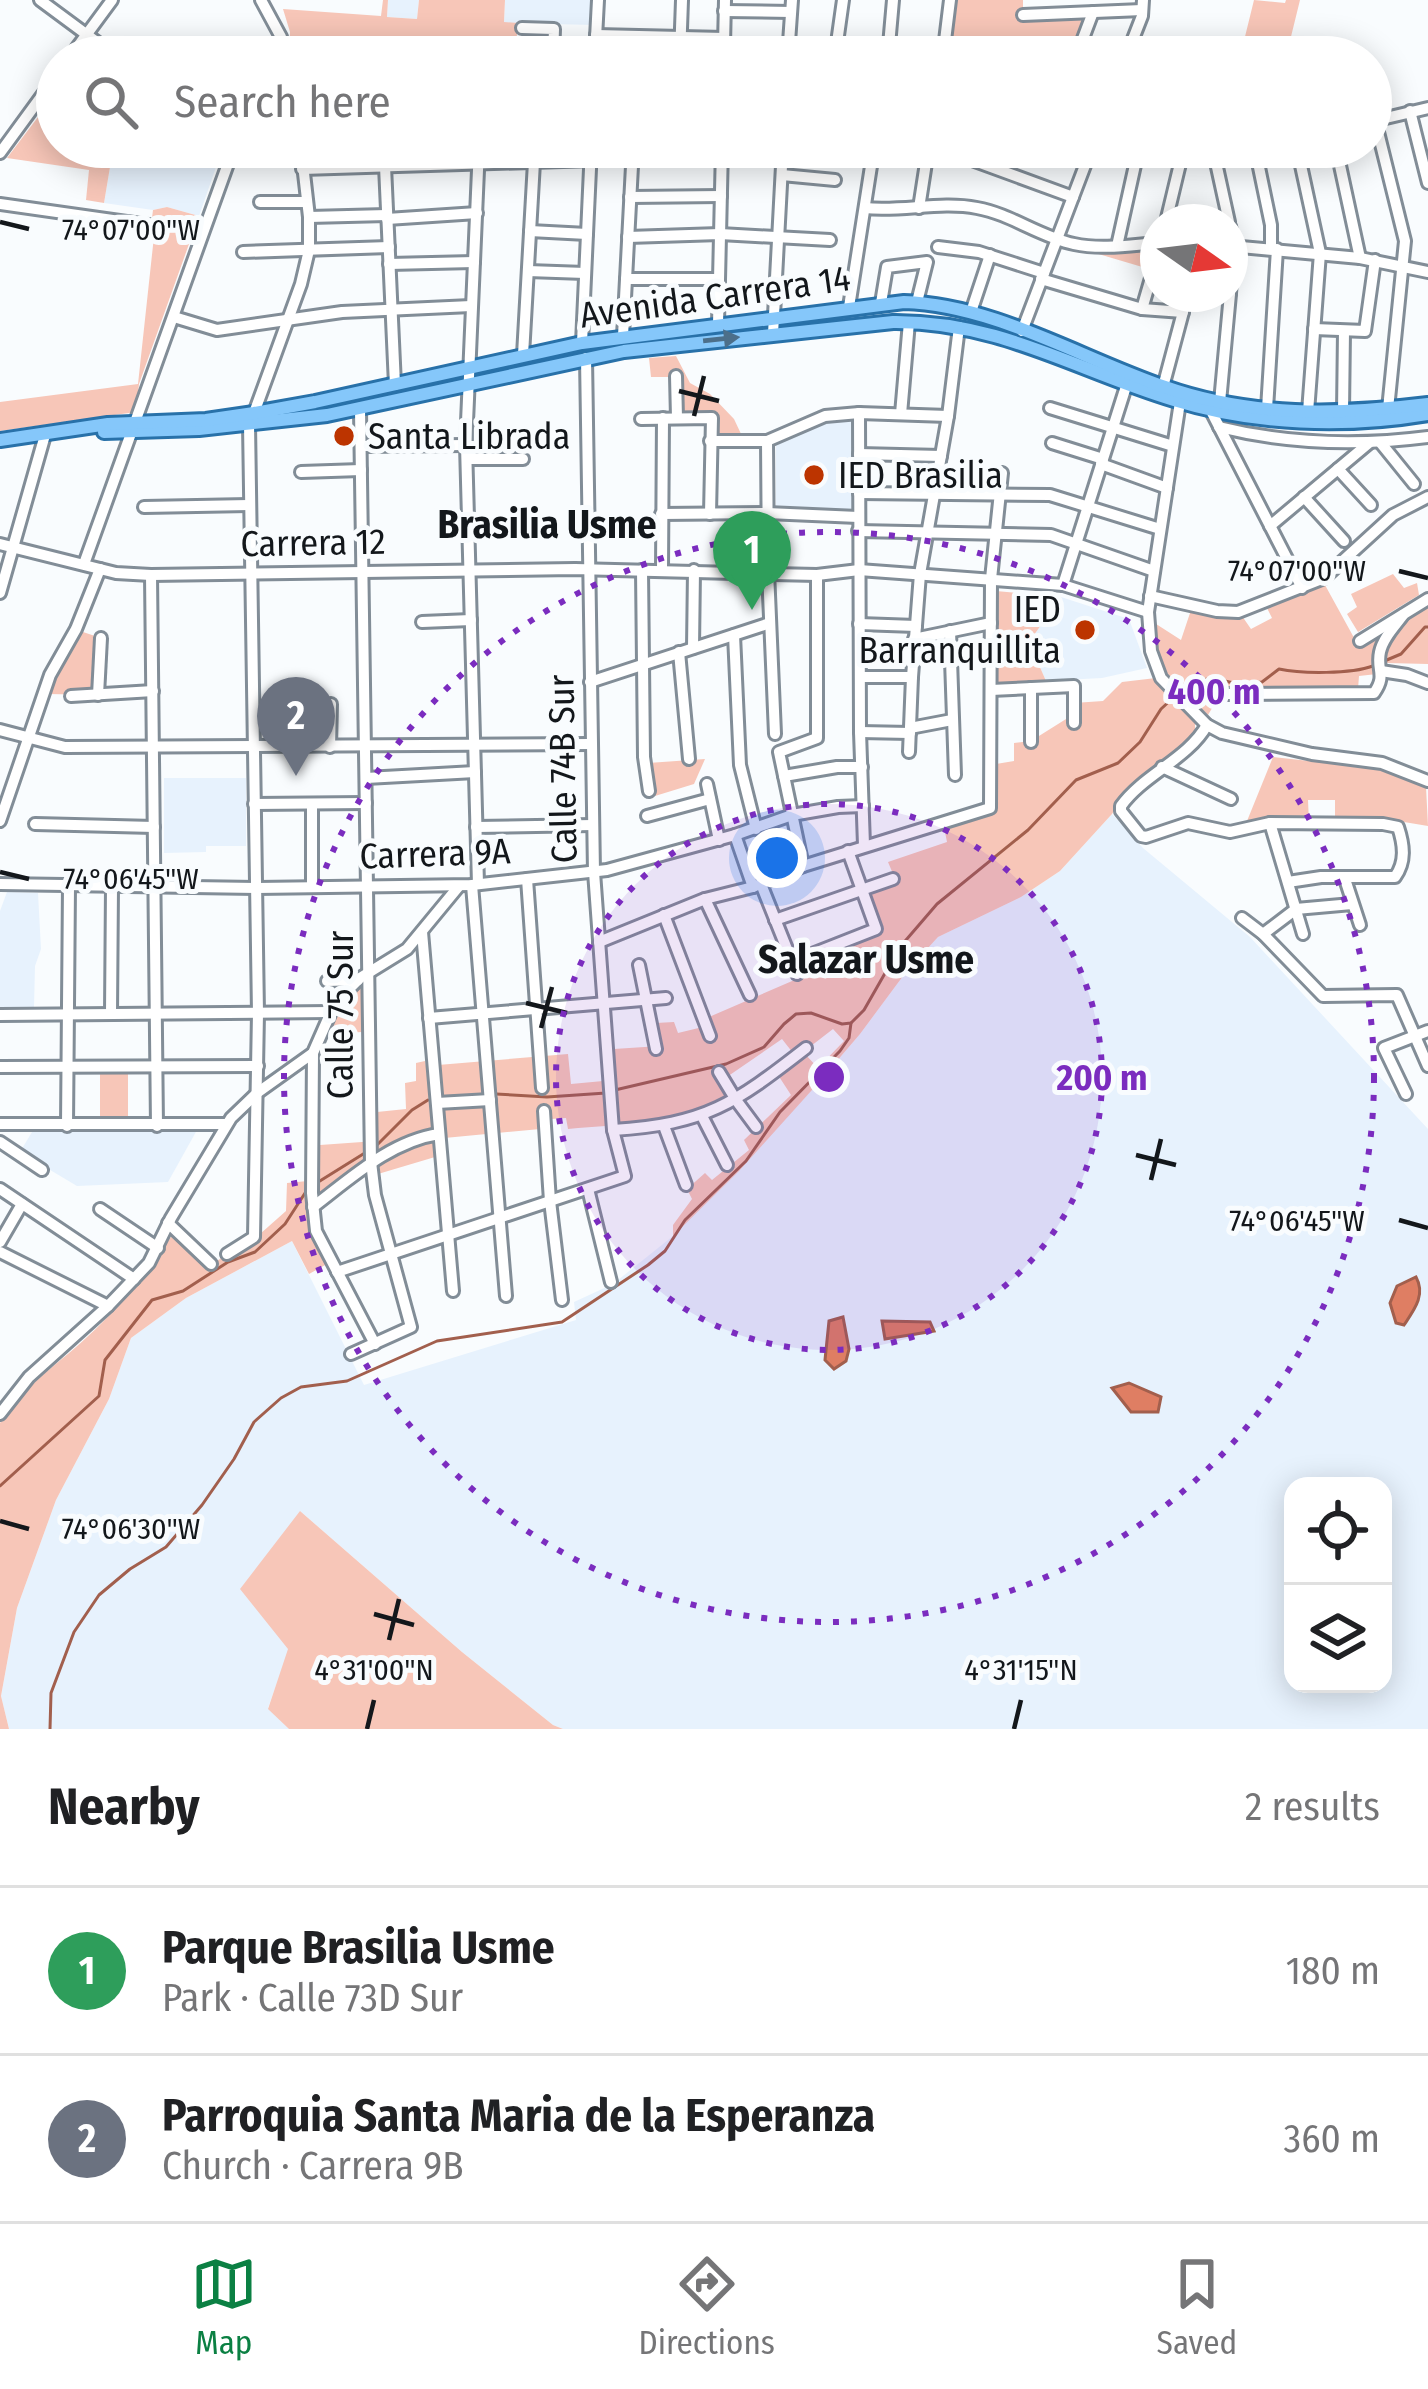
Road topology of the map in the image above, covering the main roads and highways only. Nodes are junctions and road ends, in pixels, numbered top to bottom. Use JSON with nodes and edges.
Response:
{"nodes":[{"id":1,"x":584,"y":351,"type":"junction"},
{"id":2,"x":1129,"y":379,"type":"junction"},
{"id":3,"x":1428,"y":403,"type":"edge"},
{"id":4,"x":1215,"y":405,"type":"junction"},
{"id":5,"x":1428,"y":414,"type":"edge"},
{"id":6,"x":252,"y":419,"type":"junction"},
{"id":7,"x":0,"y":444,"type":"edge"}],
"edges":[{"from":1,"to":2,"type":"main road","name":"Avenida Carrera 14","one_way":true},
{"from":1,"to":2,"type":"main road","name":"Avenida Carrera 14"},
{"from":1,"to":6,"type":"main road","name":"Avenida Carrera 14"},
{"from":1,"to":6,"type":"main road","name":"Avenida Carrera 14"},
{"from":2,"to":4,"type":"main road","name":"Avenida Carrera 14"},
{"from":2,"to":4,"type":"main road","name":"Avenida Carrera 14"},
{"from":3,"to":4,"type":"main road","name":"Avenida Carrera 14"},
{"from":4,"to":5,"type":"main road","name":"Avenida Carrera 14"},
{"from":6,"to":7,"type":"main road","name":"Avenida Carrera 14"}]}
